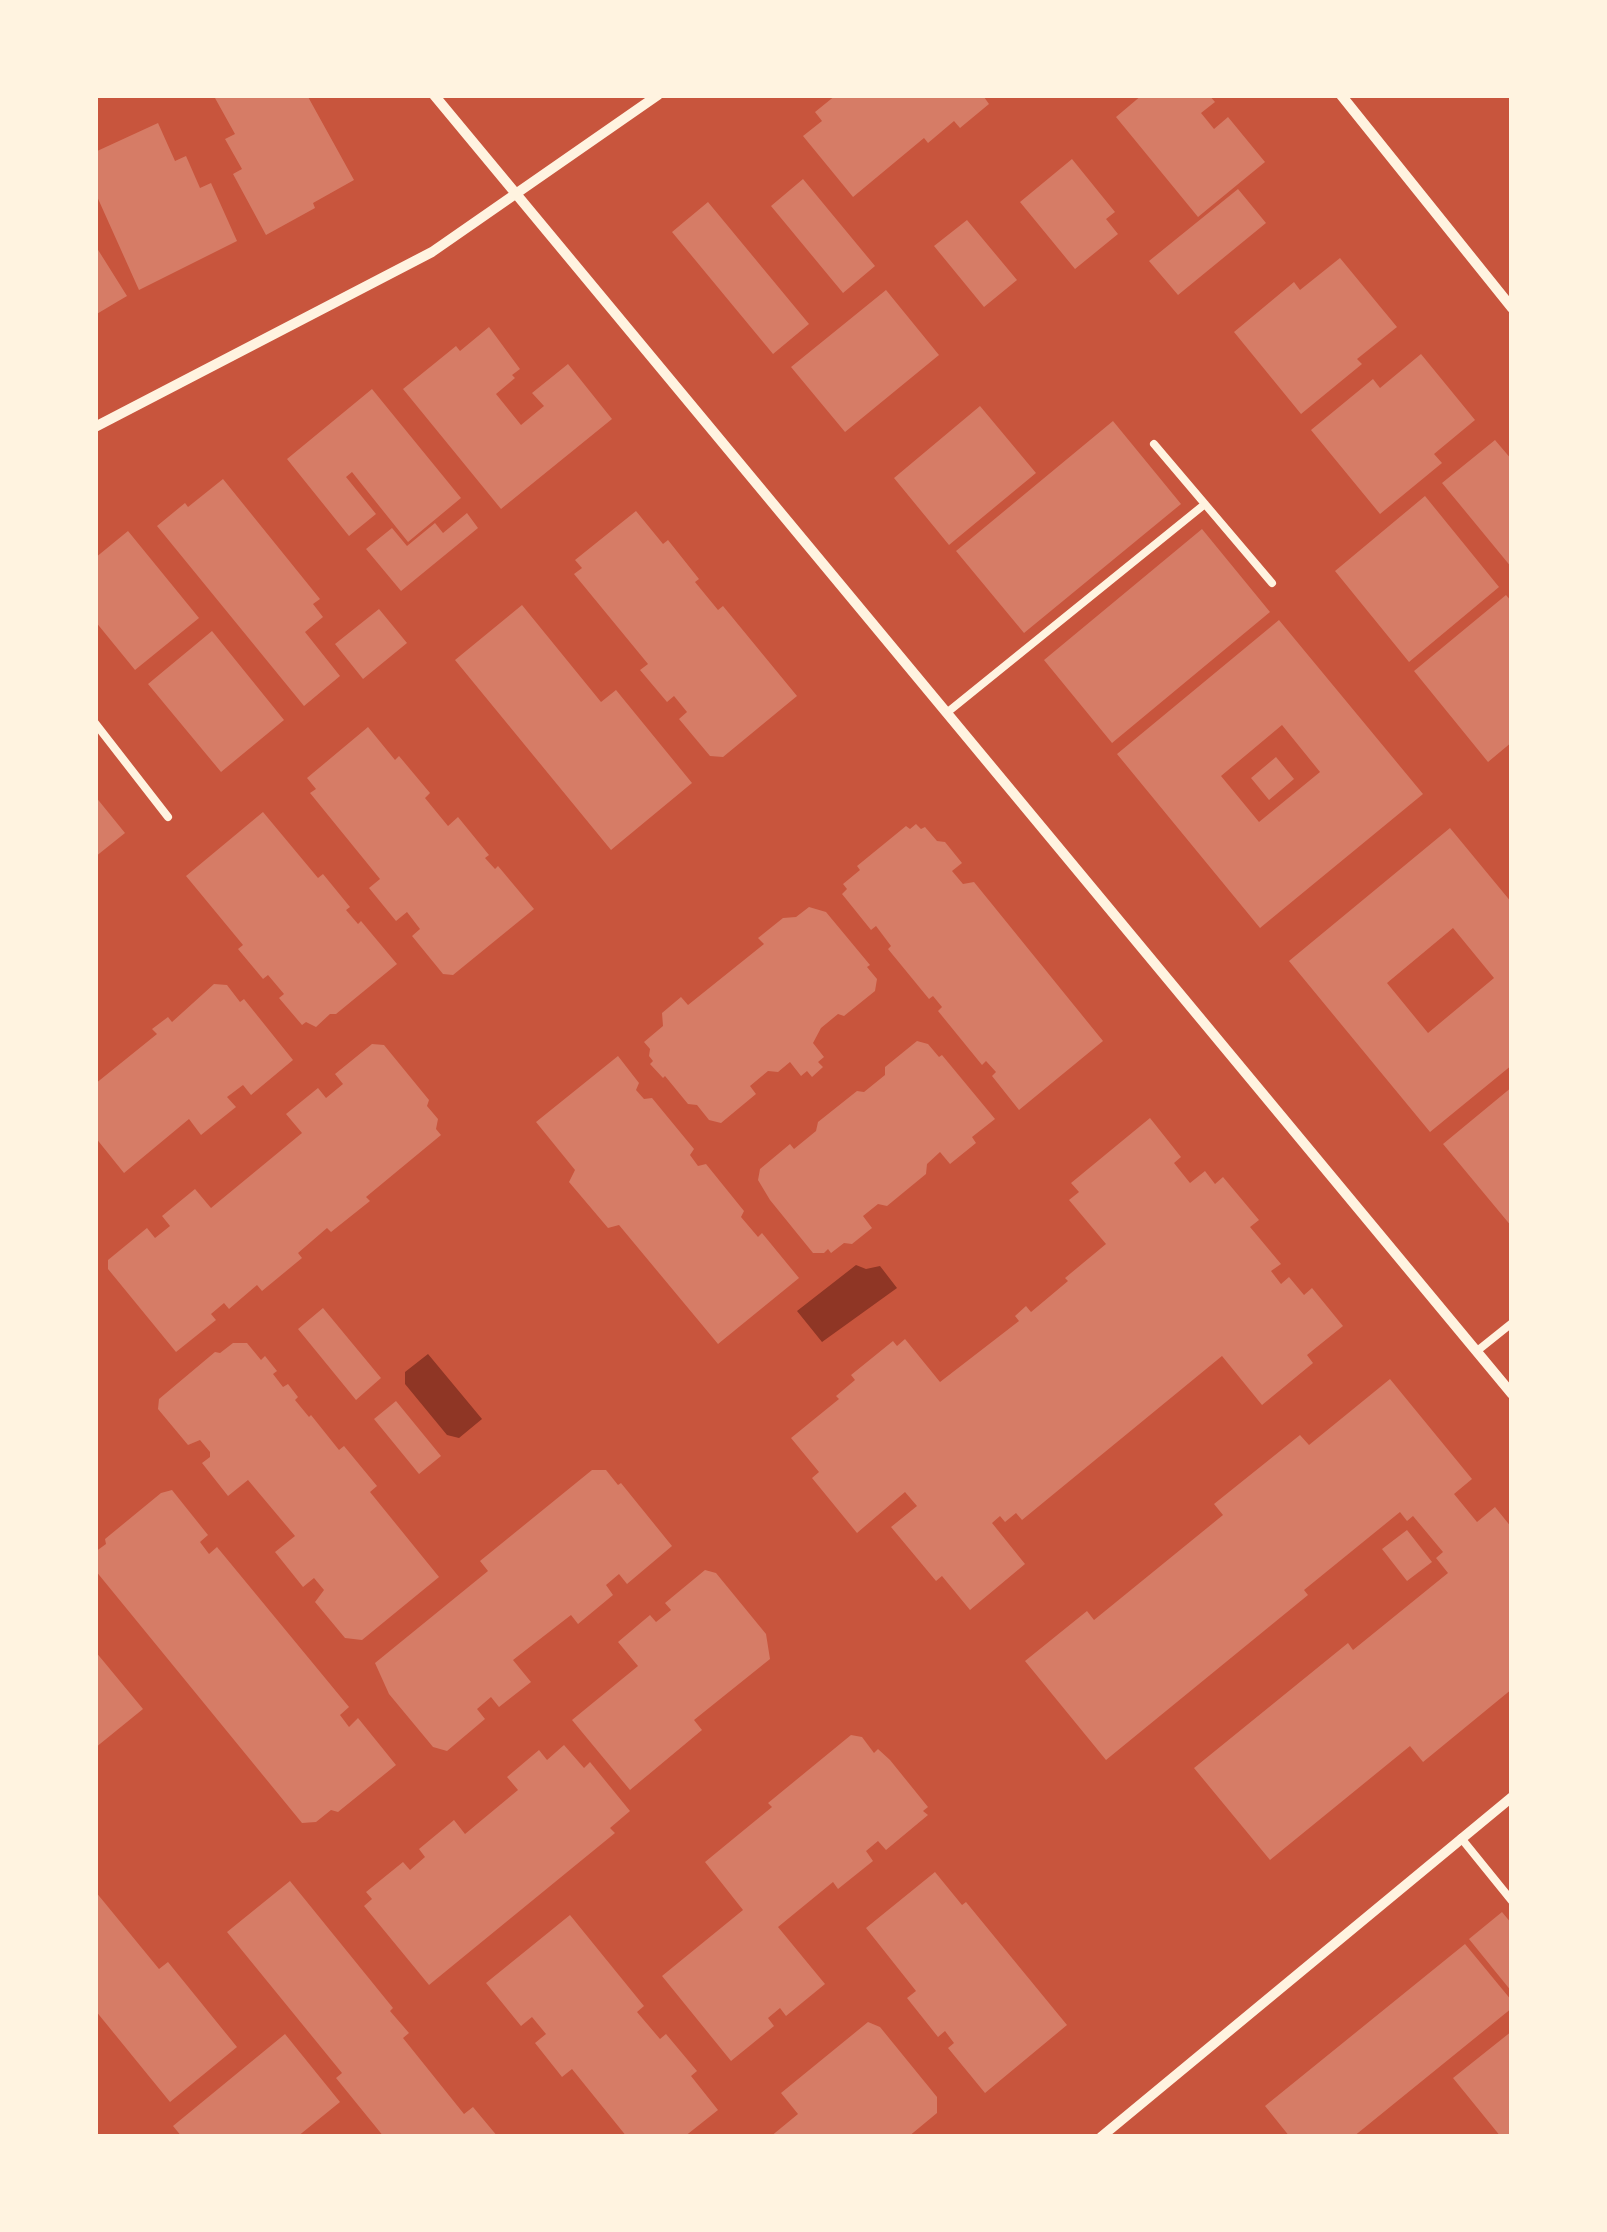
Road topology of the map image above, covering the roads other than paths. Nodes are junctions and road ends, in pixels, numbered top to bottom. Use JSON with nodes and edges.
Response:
{"nodes":[{"id":1,"x":434,"y":95,"type":"edge"},
{"id":2,"x":658,"y":95,"type":"edge"},
{"id":3,"x":1341,"y":95,"type":"edge"},
{"id":4,"x":517,"y":193,"type":"junction"},
{"id":5,"x":1512,"y":308,"type":"edge"},
{"id":6,"x":95,"y":427,"type":"edge"},
{"id":7,"x":1154,"y":444,"type":"dead end"},
{"id":8,"x":1205,"y":504,"type":"junction"},
{"id":9,"x":1272,"y":583,"type":"dead end"},
{"id":10,"x":948,"y":712,"type":"junction"},
{"id":11,"x":95,"y":724,"type":"edge"},
{"id":12,"x":168,"y":817,"type":"dead end"},
{"id":13,"x":1512,"y":1323,"type":"edge"},
{"id":14,"x":1476,"y":1351,"type":"junction"},
{"id":15,"x":1512,"y":1394,"type":"edge"},
{"id":16,"x":1512,"y":1797,"type":"edge"},
{"id":17,"x":1461,"y":1838,"type":"junction"},
{"id":18,"x":1512,"y":1900,"type":"edge"},
{"id":19,"x":1101,"y":2137,"type":"edge"}],
"edges":[{"from":1,"to":4,"type":"street"},
{"from":2,"to":4,"type":"street"},
{"from":3,"to":5,"type":"street"},
{"from":4,"to":6,"type":"street"},
{"from":4,"to":10,"type":"street"},
{"from":7,"to":8,"type":"lane"},
{"from":8,"to":9,"type":"lane"},
{"from":8,"to":10,"type":"lane"},
{"from":10,"to":14,"type":"street"},
{"from":11,"to":12,"type":"lane"},
{"from":13,"to":14,"type":"lane"},
{"from":14,"to":15,"type":"street"},
{"from":16,"to":17,"type":"street"},
{"from":17,"to":18,"type":"lane"},
{"from":17,"to":19,"type":"street"}]}
